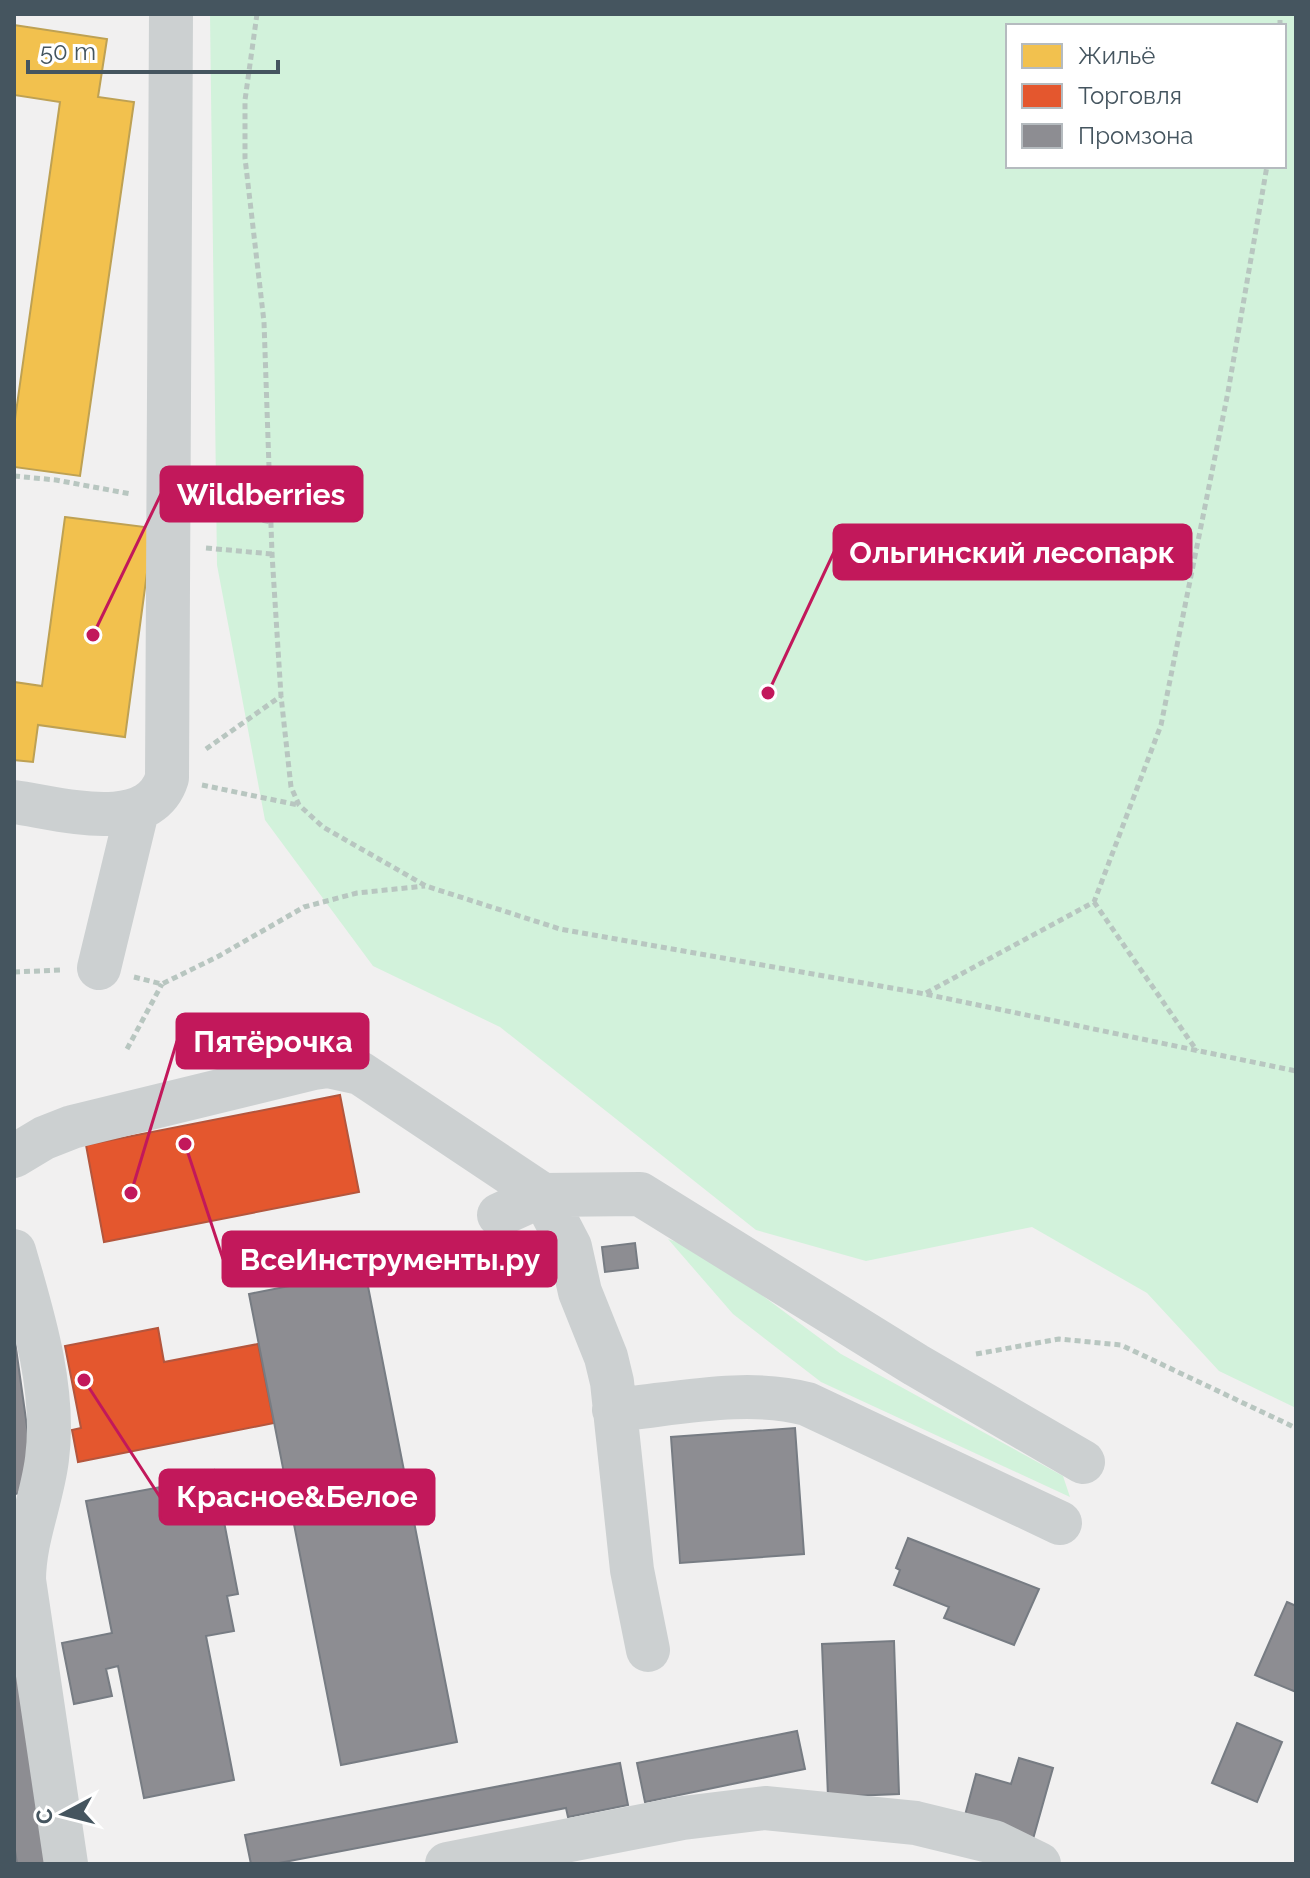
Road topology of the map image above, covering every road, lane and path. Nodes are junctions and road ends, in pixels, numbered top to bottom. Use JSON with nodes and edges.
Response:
{"nodes":[{"id":1,"x":171,"y":14,"type":"edge"},
{"id":2,"x":257,"y":14,"type":"edge"},
{"id":3,"x":1267,"y":168,"type":"edge"},
{"id":4,"x":14,"y":476,"type":"edge"},
{"id":5,"x":170,"y":501,"type":"junction"},
{"id":6,"x":271,"y":522,"type":"junction"},
{"id":7,"x":169,"y":545,"type":"junction"},
{"id":8,"x":272,"y":554,"type":"junction"},
{"id":9,"x":281,"y":696,"type":"junction"},
{"id":10,"x":167,"y":778,"type":"junction"},
{"id":11,"x":14,"y":802,"type":"edge"},
{"id":12,"x":299,"y":805,"type":"junction"},
{"id":13,"x":137,"y":811,"type":"junction"},
{"id":14,"x":426,"y":886,"type":"junction"},
{"id":15,"x":1094,"y":902,"type":"junction"},
{"id":16,"x":99,"y":968,"type":"junction"},
{"id":17,"x":14,"y":972,"type":"edge"},
{"id":18,"x":162,"y":984,"type":"junction"},
{"id":19,"x":925,"y":994,"type":"junction"},
{"id":20,"x":127,"y":1049,"type":"dead end"},
{"id":21,"x":1198,"y":1052,"type":"junction"},
{"id":22,"x":1296,"y":1071,"type":"edge"},
{"id":23,"x":14,"y":1156,"type":"edge"},
{"id":24,"x":543,"y":1195,"type":"junction"},
{"id":25,"x":499,"y":1215,"type":"dead end"},
{"id":26,"x":14,"y":1251,"type":"edge"},
{"id":27,"x":973,"y":1355,"type":"dead end"},
{"id":28,"x":614,"y":1410,"type":"junction"},
{"id":29,"x":1296,"y":1428,"type":"edge"},
{"id":30,"x":1083,"y":1462,"type":"dead end"},
{"id":31,"x":1060,"y":1523,"type":"dead end"},
{"id":32,"x":648,"y":1650,"type":"dead end"},
{"id":33,"x":66,"y":1864,"type":"edge"},
{"id":34,"x":447,"y":1864,"type":"edge"},
{"id":35,"x":1039,"y":1864,"type":"edge"}],
"edges":[{"from":1,"to":5,"type":"street"},
{"from":2,"to":6,"type":"path"},
{"from":3,"to":15,"type":"path"},
{"from":4,"to":5,"type":"path"},
{"from":5,"to":6,"type":"path"},
{"from":5,"to":7,"type":"street"},
{"from":6,"to":8,"type":"path"},
{"from":7,"to":8,"type":"path"},
{"from":7,"to":10,"type":"street"},
{"from":8,"to":9,"type":"path"},
{"from":9,"to":10,"type":"path"},
{"from":9,"to":12,"type":"path"},
{"from":10,"to":12,"type":"path"},
{"from":10,"to":13,"type":"street"},
{"from":11,"to":13,"type":"street"},
{"from":12,"to":14,"type":"path"},
{"from":13,"to":16,"type":"street"},
{"from":14,"to":18,"type":"path"},
{"from":14,"to":19,"type":"path"},
{"from":15,"to":19,"type":"path"},
{"from":15,"to":21,"type":"path"},
{"from":16,"to":17,"type":"path"},
{"from":16,"to":18,"type":"path"},
{"from":18,"to":20,"type":"path"},
{"from":19,"to":21,"type":"path"},
{"from":21,"to":22,"type":"path"},
{"from":23,"to":24,"type":"street"},
{"from":24,"to":25,"type":"street"},
{"from":24,"to":28,"type":"street"},
{"from":24,"to":30,"type":"street"},
{"from":26,"to":33,"type":"street"},
{"from":27,"to":29,"type":"path"},
{"from":28,"to":31,"type":"street"},
{"from":28,"to":32,"type":"street"},
{"from":34,"to":35,"type":"street"}]}
